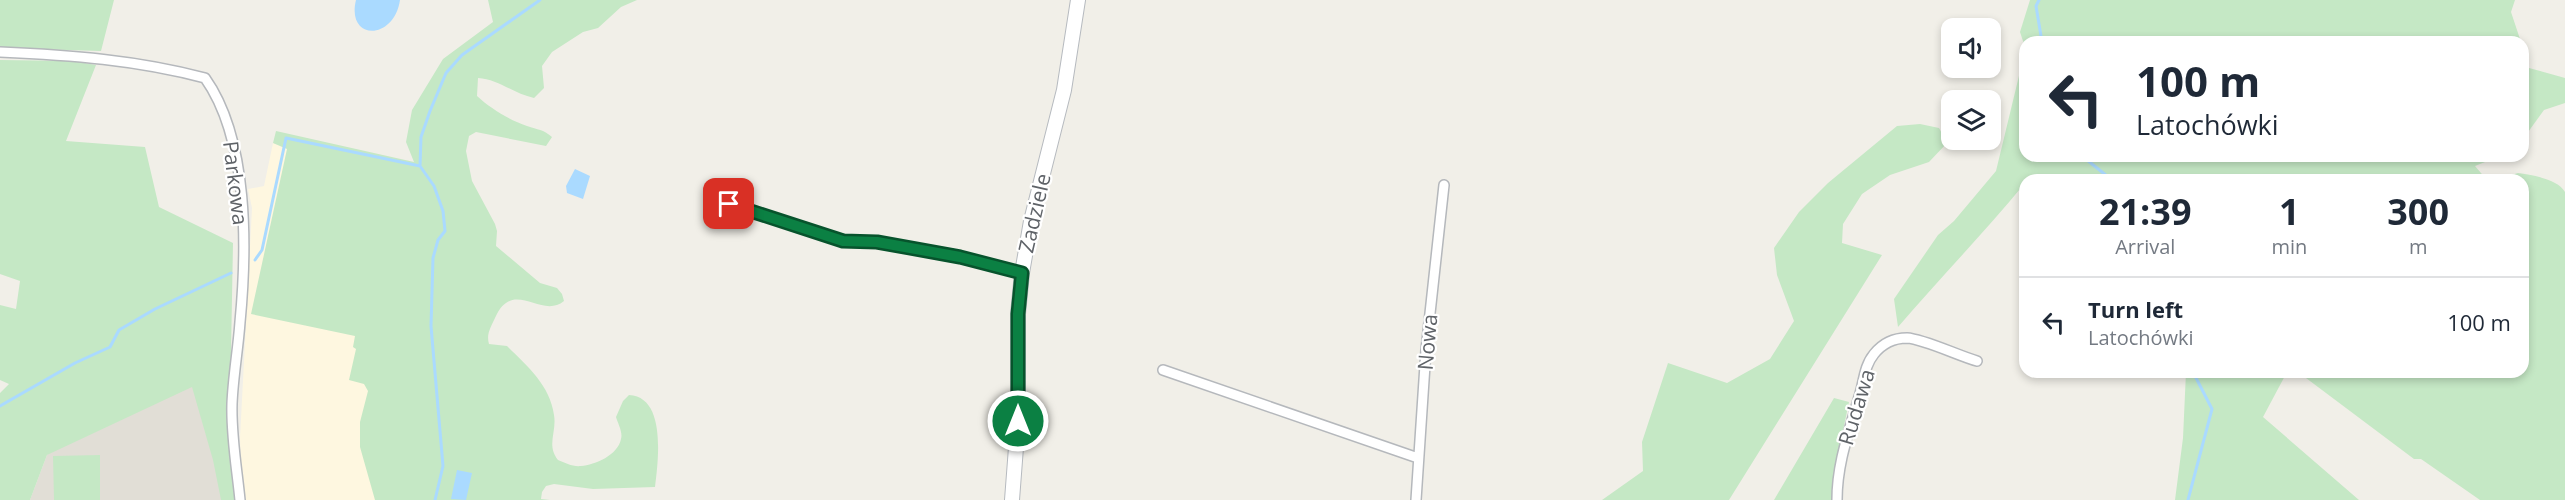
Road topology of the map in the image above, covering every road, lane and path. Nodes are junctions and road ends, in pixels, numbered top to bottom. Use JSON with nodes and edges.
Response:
{"nodes":[{"id":1,"x":1078,"y":0,"type":"edge"},
{"id":2,"x":0,"y":52,"type":"edge"},
{"id":3,"x":1444,"y":185,"type":"dead end"},
{"id":4,"x":729,"y":204,"type":"dead end"},
{"id":5,"x":1022,"y":273,"type":"junction"},
{"id":6,"x":1977,"y":361,"type":"dead end"},
{"id":7,"x":1163,"y":370,"type":"dead end"},
{"id":8,"x":1418,"y":458,"type":"junction"},
{"id":9,"x":240,"y":500,"type":"edge"},
{"id":10,"x":1012,"y":500,"type":"edge"},
{"id":11,"x":1416,"y":500,"type":"edge"},
{"id":12,"x":1837,"y":500,"type":"edge"}],
"edges":[{"from":1,"to":5,"type":"street","name":"Zadziele"},
{"from":2,"to":9,"type":"street","name":"Parkowa"},
{"from":3,"to":8,"type":"street","name":"Nowa"},
{"from":4,"to":5,"type":"street"},
{"from":5,"to":10,"type":"street","name":"Zadziele"},
{"from":6,"to":12,"type":"street","name":"Rudawa"},
{"from":7,"to":8,"type":"street"},
{"from":8,"to":11,"type":"street","name":"Nowa"}]}
